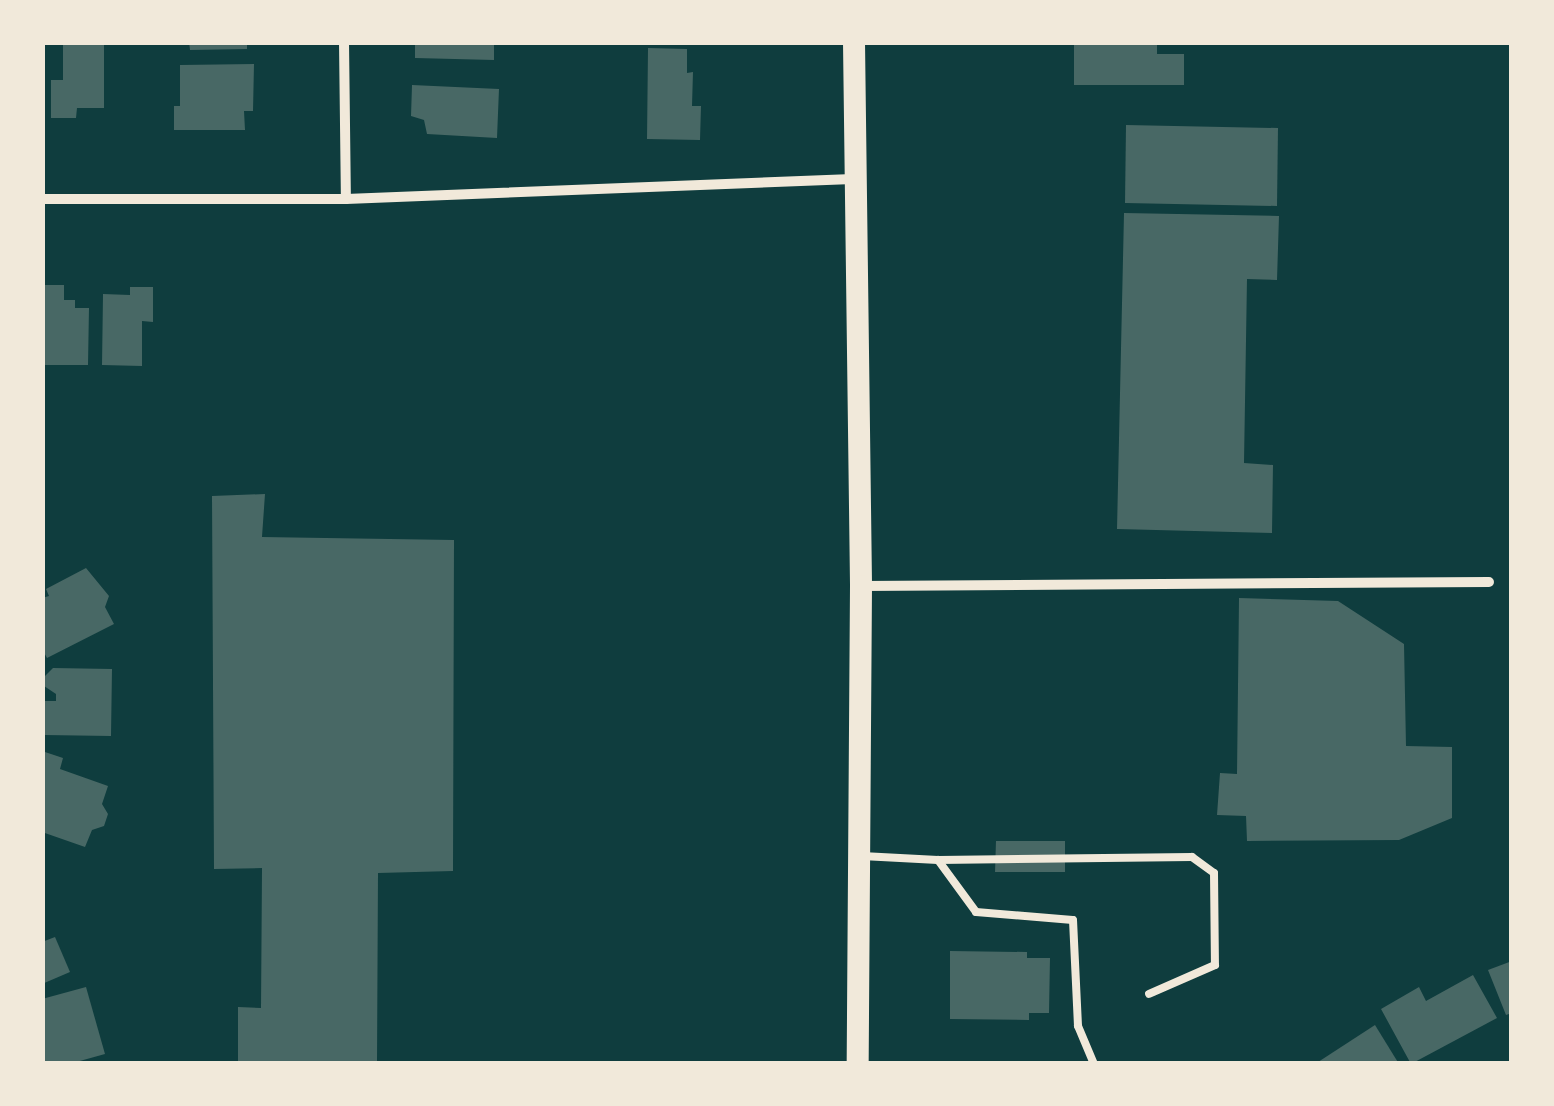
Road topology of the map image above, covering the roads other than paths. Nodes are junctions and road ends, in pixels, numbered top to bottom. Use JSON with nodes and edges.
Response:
{"nodes":[{"id":1,"x":344,"y":42,"type":"edge"},
{"id":2,"x":854,"y":42,"type":"edge"},
{"id":3,"x":853,"y":179,"type":"junction"},
{"id":4,"x":42,"y":199,"type":"edge"},
{"id":5,"x":346,"y":199,"type":"junction"},
{"id":6,"x":1489,"y":582,"type":"dead end"},
{"id":7,"x":861,"y":586,"type":"junction"},
{"id":8,"x":859,"y":856,"type":"junction"},
{"id":9,"x":938,"y":860,"type":"junction"},
{"id":10,"x":1149,"y":994,"type":"dead end"},
{"id":11,"x":858,"y":1064,"type":"edge"},
{"id":12,"x":1094,"y":1064,"type":"edge"}],
"edges":[{"from":1,"to":5,"type":"street"},
{"from":2,"to":3,"type":"main road"},
{"from":3,"to":5,"type":"street"},
{"from":3,"to":7,"type":"main road"},
{"from":4,"to":5,"type":"street"},
{"from":6,"to":7,"type":"street"},
{"from":7,"to":8,"type":"main road"},
{"from":8,"to":9,"type":"lane"},
{"from":8,"to":11,"type":"main road"},
{"from":9,"to":10,"type":"lane"},
{"from":9,"to":12,"type":"lane"}]}
